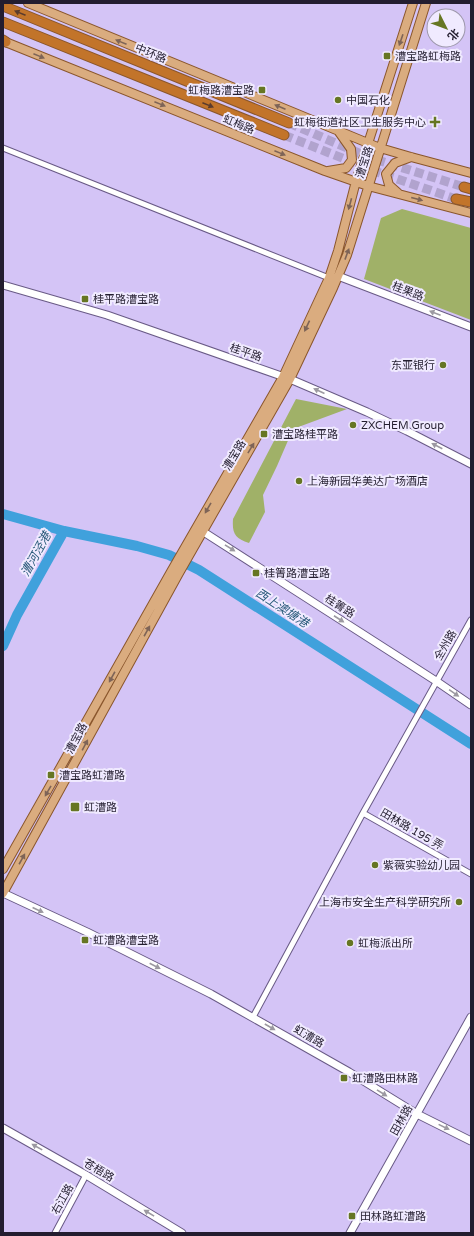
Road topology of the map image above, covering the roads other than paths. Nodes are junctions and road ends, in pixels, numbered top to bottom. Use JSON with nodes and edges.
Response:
{"nodes":[{"id":1,"x":28,"y":3,"type":"edge"},
{"id":2,"x":413,"y":3,"type":"edge"},
{"id":3,"x":426,"y":3,"type":"edge"},
{"id":4,"x":3,"y":6,"type":"edge"},
{"id":5,"x":3,"y":22,"type":"edge"},
{"id":6,"x":4,"y":41,"type":"edge"},
{"id":7,"x":289,"y":123,"type":"tunnel mouth"},
{"id":8,"x":339,"y":132,"type":"junction"},
{"id":9,"x":284,"y":135,"type":"tunnel mouth"},
{"id":10,"x":368,"y":143,"type":"junction"},
{"id":11,"x":3,"y":148,"type":"edge"},
{"id":12,"x":380,"y":148,"type":"junction"},
{"id":13,"x":410,"y":157,"type":"junction"},
{"id":14,"x":325,"y":171,"type":"junction"},
{"id":15,"x":471,"y":173,"type":"edge"},
{"id":16,"x":356,"y":181,"type":"junction"},
{"id":17,"x":368,"y":186,"type":"junction"},
{"id":18,"x":399,"y":194,"type":"junction"},
{"id":19,"x":456,"y":199,"type":"tunnel mouth"},
{"id":20,"x":471,"y":202,"type":"edge"},
{"id":21,"x":471,"y":213,"type":"edge"},
{"id":22,"x":338,"y":276,"type":"junction"},
{"id":23,"x":329,"y":278,"type":"junction"},
{"id":24,"x":3,"y":285,"type":"edge"},
{"id":25,"x":471,"y":327,"type":"edge"},
{"id":26,"x":287,"y":378,"type":"junction"},
{"id":27,"x":471,"y":464,"type":"edge"},
{"id":28,"x":200,"y":529,"type":"junction"},
{"id":29,"x":175,"y":572,"type":"junction"},
{"id":30,"x":471,"y":620,"type":"edge"},
{"id":31,"x":436,"y":681,"type":"junction"},
{"id":32,"x":471,"y":705,"type":"edge"},
{"id":33,"x":363,"y":813,"type":"junction"},
{"id":34,"x":3,"y":869,"type":"edge"},
{"id":35,"x":471,"y":874,"type":"edge"},
{"id":36,"x":3,"y":893,"type":"edge"},
{"id":37,"x":253,"y":1017,"type":"junction"},
{"id":38,"x":471,"y":1017,"type":"edge"},
{"id":39,"x":418,"y":1114,"type":"junction"},
{"id":40,"x":3,"y":1128,"type":"edge"},
{"id":41,"x":471,"y":1141,"type":"edge"},
{"id":42,"x":86,"y":1176,"type":"junction"},
{"id":43,"x":55,"y":1233,"type":"edge"},
{"id":44,"x":182,"y":1233,"type":"edge"},
{"id":45,"x":350,"y":1233,"type":"edge"}],
"edges":[{"from":8,"to":1,"type":"main road","one_way":true},
{"from":2,"to":10,"type":"main road","name":"漕宝路","one_way":true},
{"from":3,"to":12,"type":"main road","name":"漕宝路"},
{"from":7,"to":4,"type":"highway","name":"中环路","one_way":true},
{"from":5,"to":9,"type":"highway","one_way":true},
{"from":6,"to":14,"type":"main road","name":"虹梅路","one_way":true},
{"from":8,"to":10,"type":"main road"},
{"from":8,"to":14,"type":"main road"},
{"from":10,"to":12,"type":"main road"},
{"from":10,"to":16,"type":"main road","name":"漕宝路"},
{"from":11,"to":23,"type":"street"},
{"from":12,"to":13,"type":"main road"},
{"from":12,"to":17,"type":"main road","name":"漕宝路"},
{"from":13,"to":15,"type":"main road"},
{"from":13,"to":18,"type":"main road"},
{"from":14,"to":16,"type":"main road","name":"虹梅路"},
{"from":16,"to":17,"type":"main road","name":"虹梅路"},
{"from":16,"to":23,"type":"main road","name":"漕宝路","one_way":true},
{"from":17,"to":18,"type":"main road","name":"虹梅路"},
{"from":22,"to":17,"type":"main road","name":"漕宝路","one_way":true},
{"from":18,"to":21,"type":"main road","name":"虹梅路","one_way":true},
{"from":19,"to":20,"type":"highway"},
{"from":25,"to":22,"type":"street","name":"桂果路","one_way":true},
{"from":22,"to":26,"type":"main road","name":"漕宝路"},
{"from":23,"to":26,"type":"main road","name":"漕宝路","one_way":true},
{"from":24,"to":26,"type":"street","name":"桂平路"},
{"from":27,"to":26,"type":"street","name":"桂平路","one_way":true},
{"from":26,"to":28,"type":"main road","name":"漕宝路"},
{"from":28,"to":29,"type":"main road","name":"漕宝路"},
{"from":28,"to":31,"type":"street","name":"桂箐路","one_way":true},
{"from":29,"to":34,"type":"main road","name":"漕宝路","one_way":true},
{"from":36,"to":29,"type":"main road","name":"漕宝路","one_way":true},
{"from":30,"to":31,"type":"street","name":"全州路"},
{"from":31,"to":32,"type":"street","name":"桂箐路","one_way":true},
{"from":31,"to":33,"type":"street","name":"全州路"},
{"from":33,"to":35,"type":"street","name":"田林路 195 弄"},
{"from":33,"to":37,"type":"street","name":"全州路"},
{"from":36,"to":37,"type":"street","name":"虹漕路","one_way":true},
{"from":37,"to":39,"type":"street","name":"虹漕路","one_way":true},
{"from":38,"to":39,"type":"street","name":"田林路"},
{"from":39,"to":41,"type":"street","name":"虹漕路","one_way":true},
{"from":39,"to":45,"type":"street","name":"田林路"},
{"from":42,"to":40,"type":"street","name":"苍梧路","one_way":true},
{"from":42,"to":43,"type":"street","name":"右江路"},
{"from":44,"to":42,"type":"street","name":"苍梧路","one_way":true}]}
